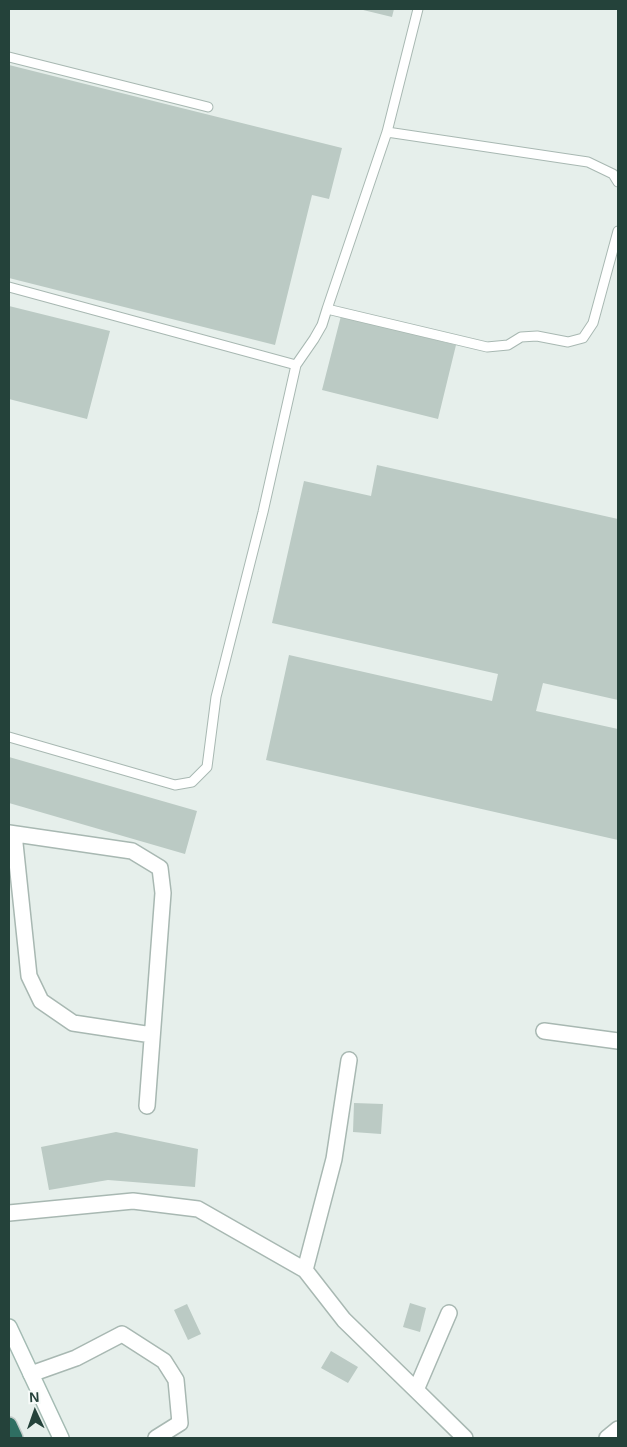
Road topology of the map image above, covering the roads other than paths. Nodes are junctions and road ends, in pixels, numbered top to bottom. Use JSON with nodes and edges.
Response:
{"nodes":[{"id":1,"x":418,"y":9,"type":"edge"},
{"id":2,"x":9,"y":57,"type":"edge"},
{"id":3,"x":208,"y":107,"type":"dead end"},
{"id":4,"x":387,"y":132,"type":"junction"},
{"id":5,"x":618,"y":182,"type":"edge"},
{"id":6,"x":618,"y":231,"type":"edge"},
{"id":7,"x":9,"y":287,"type":"edge"},
{"id":8,"x":327,"y":309,"type":"junction"},
{"id":9,"x":296,"y":365,"type":"junction"},
{"id":10,"x":9,"y":737,"type":"edge"},
{"id":11,"x":12,"y":834,"type":"edge"},
{"id":12,"x":544,"y":1031,"type":"dead end"},
{"id":13,"x":152,"y":1035,"type":"junction"},
{"id":14,"x":618,"y":1041,"type":"edge"},
{"id":15,"x":349,"y":1060,"type":"dead end"},
{"id":16,"x":147,"y":1106,"type":"dead end"},
{"id":17,"x":9,"y":1213,"type":"edge"},
{"id":18,"x":305,"y":1270,"type":"junction"},
{"id":19,"x":449,"y":1313,"type":"dead end"},
{"id":20,"x":9,"y":1327,"type":"edge"},
{"id":21,"x":31,"y":1374,"type":"junction"},
{"id":22,"x":416,"y":1390,"type":"junction"},
{"id":23,"x":9,"y":1425,"type":"edge"},
{"id":24,"x":618,"y":1429,"type":"edge"},
{"id":25,"x":15,"y":1438,"type":"edge"},
{"id":26,"x":61,"y":1438,"type":"edge"},
{"id":27,"x":156,"y":1438,"type":"edge"},
{"id":28,"x":465,"y":1438,"type":"edge"},
{"id":29,"x":607,"y":1438,"type":"edge"}],
"edges":[{"from":1,"to":4,"type":"lane"},
{"from":2,"to":3,"type":"lane"},
{"from":4,"to":5,"type":"lane"},
{"from":4,"to":8,"type":"lane"},
{"from":6,"to":8,"type":"lane"},
{"from":7,"to":9,"type":"lane"},
{"from":8,"to":9,"type":"lane"},
{"from":9,"to":10,"type":"lane"},
{"from":11,"to":13,"type":"street"},
{"from":11,"to":13,"type":"street"},
{"from":12,"to":14,"type":"street"},
{"from":13,"to":16,"type":"street"},
{"from":15,"to":18,"type":"street"},
{"from":17,"to":18,"type":"street"},
{"from":18,"to":22,"type":"street"},
{"from":19,"to":22,"type":"street"},
{"from":20,"to":21,"type":"street"},
{"from":21,"to":26,"type":"street"},
{"from":21,"to":27,"type":"street"},
{"from":22,"to":28,"type":"street"},
{"from":23,"to":25,"type":"highway"},
{"from":24,"to":29,"type":"street"}]}
